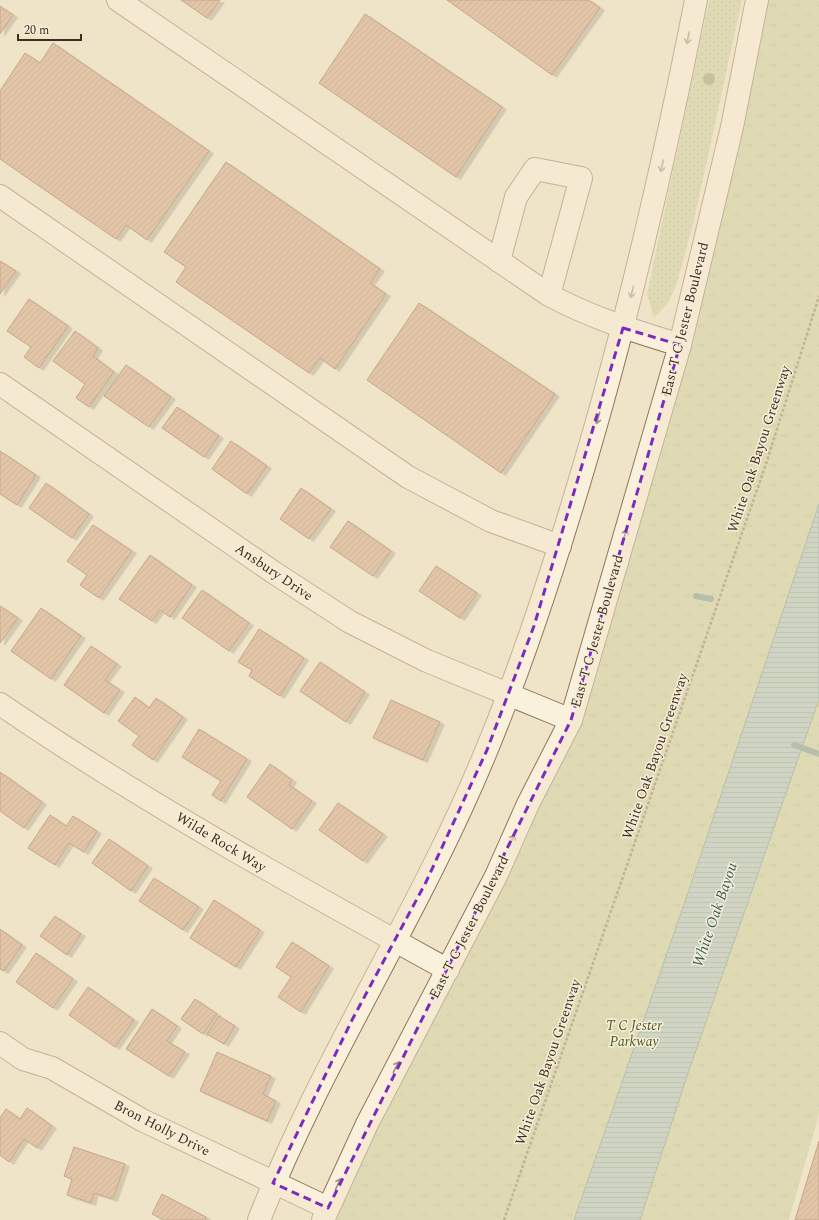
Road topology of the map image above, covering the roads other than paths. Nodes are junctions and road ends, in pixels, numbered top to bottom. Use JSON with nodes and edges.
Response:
{"nodes":[{"id":1,"x":118,"y":0,"type":"edge"},
{"id":2,"x":696,"y":0,"type":"edge"},
{"id":3,"x":757,"y":0,"type":"edge"},
{"id":4,"x":0,"y":196,"type":"edge"},
{"id":5,"x":499,"y":261,"type":"junction"},
{"id":6,"x":549,"y":295,"type":"junction"},
{"id":7,"x":623,"y":328,"type":"junction"},
{"id":8,"x":680,"y":345,"type":"junction"},
{"id":9,"x":0,"y":384,"type":"edge"},
{"id":10,"x":560,"y":546,"type":"junction"},
{"id":11,"x":508,"y":694,"type":"junction"},
{"id":12,"x":0,"y":704,"type":"edge"},
{"id":13,"x":571,"y":720,"type":"junction"},
{"id":14,"x":396,"y":941,"type":"junction"},
{"id":15,"x":448,"y":970,"type":"junction"},
{"id":16,"x":0,"y":1043,"type":"edge"},
{"id":17,"x":273,"y":1183,"type":"junction"},
{"id":18,"x":325,"y":1214,"type":"edge"},
{"id":19,"x":259,"y":1220,"type":"edge"}],
"edges":[{"from":1,"to":5,"type":"street"},
{"from":2,"to":7,"type":"street","one_way":true},
{"from":3,"to":8,"type":"street","name":"East T C Jester Boulevard"},
{"from":4,"to":10,"type":"street"},
{"from":5,"to":6,"type":"street"},
{"from":5,"to":6,"type":"street"},
{"from":6,"to":7,"type":"street"},
{"from":7,"to":8,"type":"street"},
{"from":7,"to":10,"type":"street","one_way":true},
{"from":13,"to":8,"type":"street","name":"East T C Jester Boulevard","one_way":true},
{"from":9,"to":11,"type":"street","name":"Ansbury Drive"},
{"from":10,"to":11,"type":"street"},
{"from":11,"to":13,"type":"street","name":"Ansbury Drive"},
{"from":11,"to":14,"type":"street"},
{"from":12,"to":14,"type":"street","name":"Wilde Rock Way"},
{"from":15,"to":13,"type":"street","name":"East T C Jester Boulevard","one_way":true},
{"from":14,"to":15,"type":"street","name":"Wilde Rock Way"},
{"from":14,"to":17,"type":"street"},
{"from":18,"to":15,"type":"street","name":"East T C Jester Boulevard","one_way":true},
{"from":16,"to":17,"type":"street","name":"Bron Holly Drive"},
{"from":17,"to":18,"type":"street","name":"Bron Holly Drive"},
{"from":17,"to":19,"type":"street"}]}
